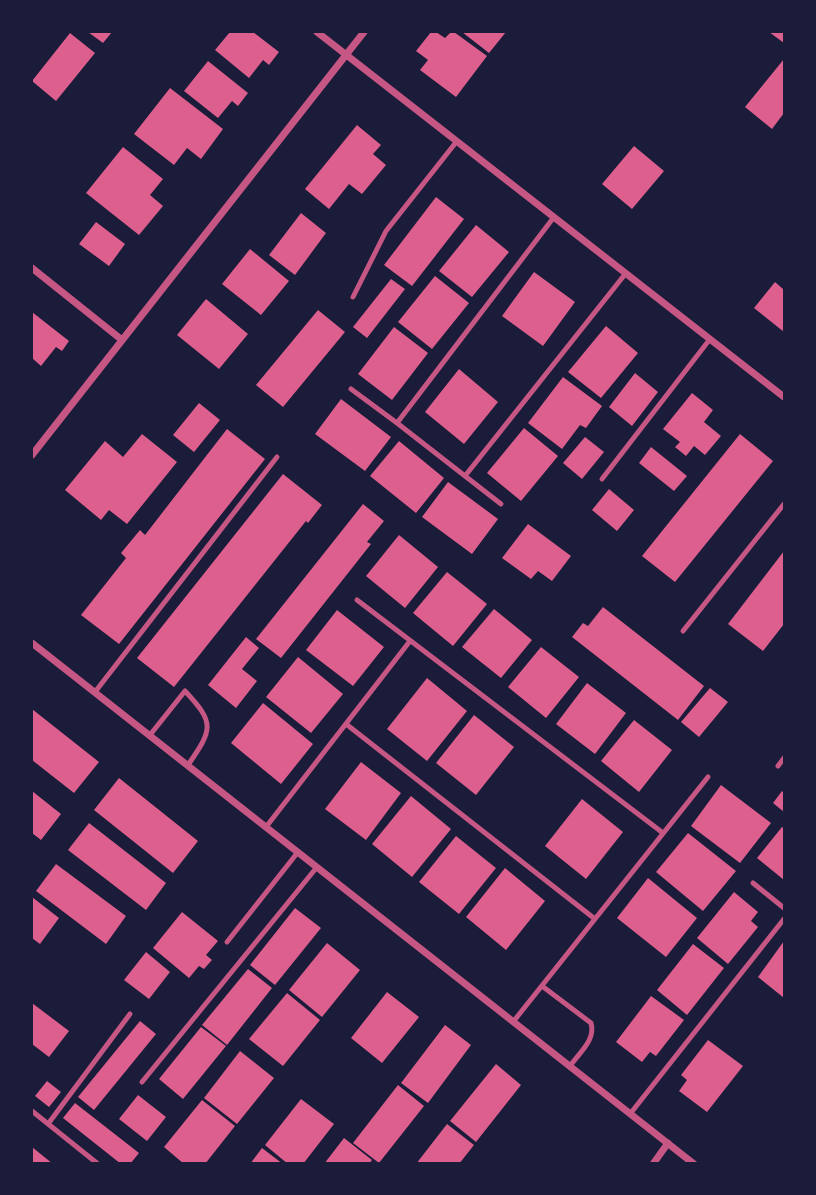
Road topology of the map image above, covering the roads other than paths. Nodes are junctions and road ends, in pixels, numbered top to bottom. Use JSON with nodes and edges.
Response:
{"nodes":[{"id":1,"x":317,"y":32,"type":"edge"},
{"id":2,"x":364,"y":32,"type":"edge"},
{"id":3,"x":346,"y":54,"type":"junction"},
{"id":4,"x":457,"y":141,"type":"junction"},
{"id":5,"x":554,"y":217,"type":"junction"},
{"id":6,"x":32,"y":268,"type":"edge"},
{"id":7,"x":626,"y":273,"type":"junction"},
{"id":8,"x":353,"y":298,"type":"dead end"},
{"id":9,"x":710,"y":339,"type":"junction"},
{"id":10,"x":122,"y":340,"type":"junction"},
{"id":11,"x":351,"y":389,"type":"dead end"},
{"id":12,"x":785,"y":397,"type":"edge"},
{"id":13,"x":397,"y":422,"type":"junction"},
{"id":14,"x":32,"y":455,"type":"edge"},
{"id":15,"x":277,"y":457,"type":"dead end"},
{"id":16,"x":465,"y":476,"type":"junction"},
{"id":17,"x":602,"y":479,"type":"dead end"},
{"id":18,"x":501,"y":504,"type":"dead end"},
{"id":19,"x":785,"y":504,"type":"edge"},
{"id":20,"x":358,"y":600,"type":"dead end"},
{"id":21,"x":683,"y":631,"type":"dead end"},
{"id":22,"x":410,"y":641,"type":"junction"},
{"id":23,"x":32,"y":643,"type":"edge"},
{"id":24,"x":95,"y":692,"type":"junction"},
{"id":25,"x":346,"y":724,"type":"junction"},
{"id":26,"x":150,"y":735,"type":"junction"},
{"id":27,"x":785,"y":758,"type":"edge"},
{"id":28,"x":188,"y":765,"type":"junction"},
{"id":29,"x":778,"y":766,"type":"dead end"},
{"id":30,"x":708,"y":776,"type":"dead end"},
{"id":31,"x":266,"y":827,"type":"junction"},
{"id":32,"x":663,"y":833,"type":"junction"},
{"id":33,"x":298,"y":852,"type":"junction"},
{"id":34,"x":317,"y":867,"type":"junction"},
{"id":35,"x":753,"y":883,"type":"dead end"},
{"id":36,"x":785,"y":908,"type":"edge"},
{"id":37,"x":595,"y":919,"type":"junction"},
{"id":38,"x":785,"y":919,"type":"edge"},
{"id":39,"x":227,"y":942,"type":"dead end"},
{"id":40,"x":542,"y":986,"type":"junction"},
{"id":41,"x":130,"y":1014,"type":"dead end"},
{"id":42,"x":513,"y":1022,"type":"junction"},
{"id":43,"x":570,"y":1066,"type":"junction"},
{"id":44,"x":142,"y":1082,"type":"dead end"},
{"id":45,"x":32,"y":1111,"type":"edge"},
{"id":46,"x":631,"y":1114,"type":"junction"},
{"id":47,"x":48,"y":1124,"type":"junction"},
{"id":48,"x":668,"y":1143,"type":"junction"},
{"id":49,"x":98,"y":1164,"type":"edge"},
{"id":50,"x":653,"y":1164,"type":"edge"},
{"id":51,"x":694,"y":1164,"type":"edge"}],
"edges":[{"from":1,"to":3,"type":"street"},
{"from":2,"to":3,"type":"street"},
{"from":3,"to":4,"type":"street"},
{"from":3,"to":10,"type":"street"},
{"from":4,"to":5,"type":"street"},
{"from":4,"to":8,"type":"lane"},
{"from":5,"to":7,"type":"street"},
{"from":5,"to":13,"type":"lane"},
{"from":6,"to":10,"type":"street"},
{"from":7,"to":9,"type":"street"},
{"from":7,"to":16,"type":"lane"},
{"from":9,"to":12,"type":"street"},
{"from":9,"to":17,"type":"lane"},
{"from":10,"to":14,"type":"street"},
{"from":11,"to":13,"type":"lane"},
{"from":13,"to":16,"type":"lane"},
{"from":15,"to":24,"type":"lane"},
{"from":16,"to":18,"type":"lane"},
{"from":19,"to":21,"type":"lane"},
{"from":20,"to":22,"type":"lane"},
{"from":22,"to":25,"type":"lane"},
{"from":22,"to":32,"type":"lane"},
{"from":23,"to":24,"type":"street"},
{"from":24,"to":26,"type":"street"},
{"from":25,"to":31,"type":"lane"},
{"from":25,"to":37,"type":"lane"},
{"from":26,"to":28,"type":"street"},
{"from":26,"to":28,"type":"lane"},
{"from":27,"to":29,"type":"lane"},
{"from":28,"to":31,"type":"street"},
{"from":30,"to":32,"type":"lane"},
{"from":31,"to":33,"type":"street"},
{"from":32,"to":37,"type":"lane"},
{"from":33,"to":34,"type":"street"},
{"from":33,"to":39,"type":"lane"},
{"from":34,"to":42,"type":"street"},
{"from":34,"to":44,"type":"lane"},
{"from":35,"to":36,"type":"lane"},
{"from":37,"to":40,"type":"lane"},
{"from":38,"to":46,"type":"lane"},
{"from":40,"to":42,"type":"lane"},
{"from":40,"to":43,"type":"lane"},
{"from":41,"to":47,"type":"lane"},
{"from":42,"to":43,"type":"street"},
{"from":43,"to":46,"type":"street"},
{"from":45,"to":47,"type":"lane"},
{"from":46,"to":48,"type":"street"},
{"from":47,"to":49,"type":"lane"},
{"from":48,"to":50,"type":"street"},
{"from":48,"to":51,"type":"street"}]}
